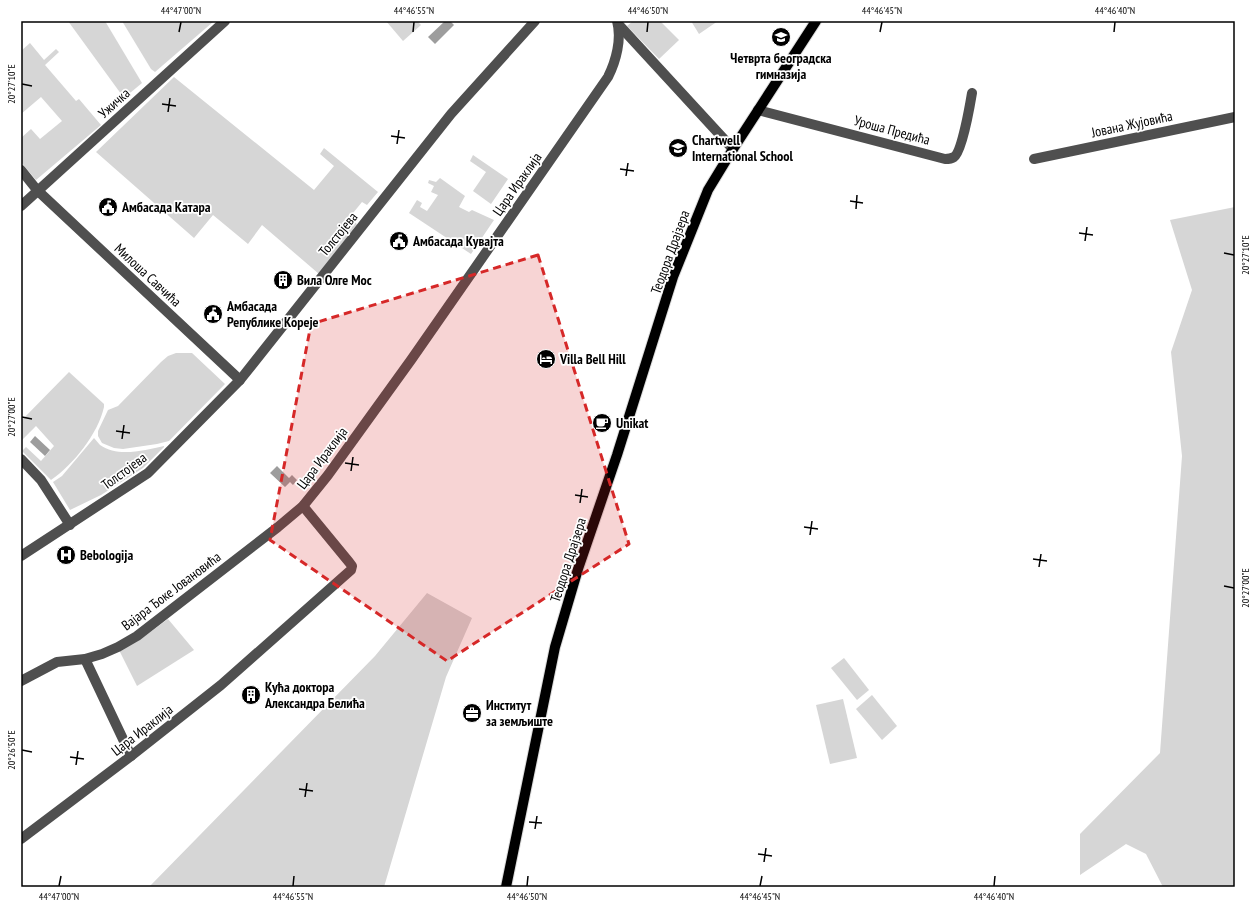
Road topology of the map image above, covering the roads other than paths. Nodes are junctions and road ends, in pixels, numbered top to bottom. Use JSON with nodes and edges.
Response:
{"nodes":[{"id":1,"x":535,"y":21,"type":"edge"},
{"id":2,"x":816,"y":21,"type":"edge"},
{"id":3,"x":618,"y":22,"type":"edge"},
{"id":4,"x":220,"y":23,"type":"edge"},
{"id":5,"x":972,"y":93,"type":"dead end"},
{"id":6,"x":758,"y":110,"type":"junction"},
{"id":7,"x":1235,"y":117,"type":"edge"},
{"id":8,"x":732,"y":150,"type":"junction"},
{"id":9,"x":1034,"y":159,"type":"dead end"},
{"id":10,"x":21,"y":170,"type":"edge"},
{"id":11,"x":37,"y":190,"type":"junction"},
{"id":12,"x":21,"y":206,"type":"edge"},
{"id":13,"x":240,"y":380,"type":"junction"},
{"id":14,"x":21,"y":459,"type":"edge"},
{"id":15,"x":303,"y":506,"type":"junction"},
{"id":16,"x":70,"y":525,"type":"junction"},
{"id":17,"x":21,"y":556,"type":"edge"},
{"id":18,"x":85,"y":659,"type":"junction"},
{"id":19,"x":21,"y":681,"type":"edge"},
{"id":20,"x":131,"y":756,"type":"junction"},
{"id":21,"x":21,"y":839,"type":"edge"},
{"id":22,"x":506,"y":887,"type":"edge"}],
"edges":[{"from":1,"to":13,"type":"street","name":"Толстојева"},
{"from":2,"to":6,"type":"main road","name":"Теодора Драјзера"},
{"from":3,"to":8,"type":"street"},
{"from":3,"to":15,"type":"street","name":"Цара Ираклија"},
{"from":4,"to":11,"type":"street","name":"Ужичка"},
{"from":5,"to":6,"type":"street","name":"Уроша Предића"},
{"from":6,"to":8,"type":"main road","name":"Теодора Драјзера"},
{"from":7,"to":9,"type":"street","name":"Јована Жујовића"},
{"from":8,"to":22,"type":"main road","name":"Теодора Драјзера"},
{"from":10,"to":11,"type":"street","name":"Милоша Савчића"},
{"from":11,"to":12,"type":"street","name":"Ужичка"},
{"from":11,"to":13,"type":"street","name":"Милоша Савчића"},
{"from":13,"to":16,"type":"street","name":"Толстојева"},
{"from":14,"to":16,"type":"street"},
{"from":15,"to":18,"type":"street","name":"Вајара Ђоке Јовановића"},
{"from":15,"to":20,"type":"street","name":"Цара Ираклија"},
{"from":16,"to":17,"type":"street","name":"Толстојева"},
{"from":18,"to":19,"type":"street","name":"Вајара Ђоке Јовановића"},
{"from":18,"to":20,"type":"street"},
{"from":20,"to":21,"type":"street","name":"Цара Ираклија"}]}
